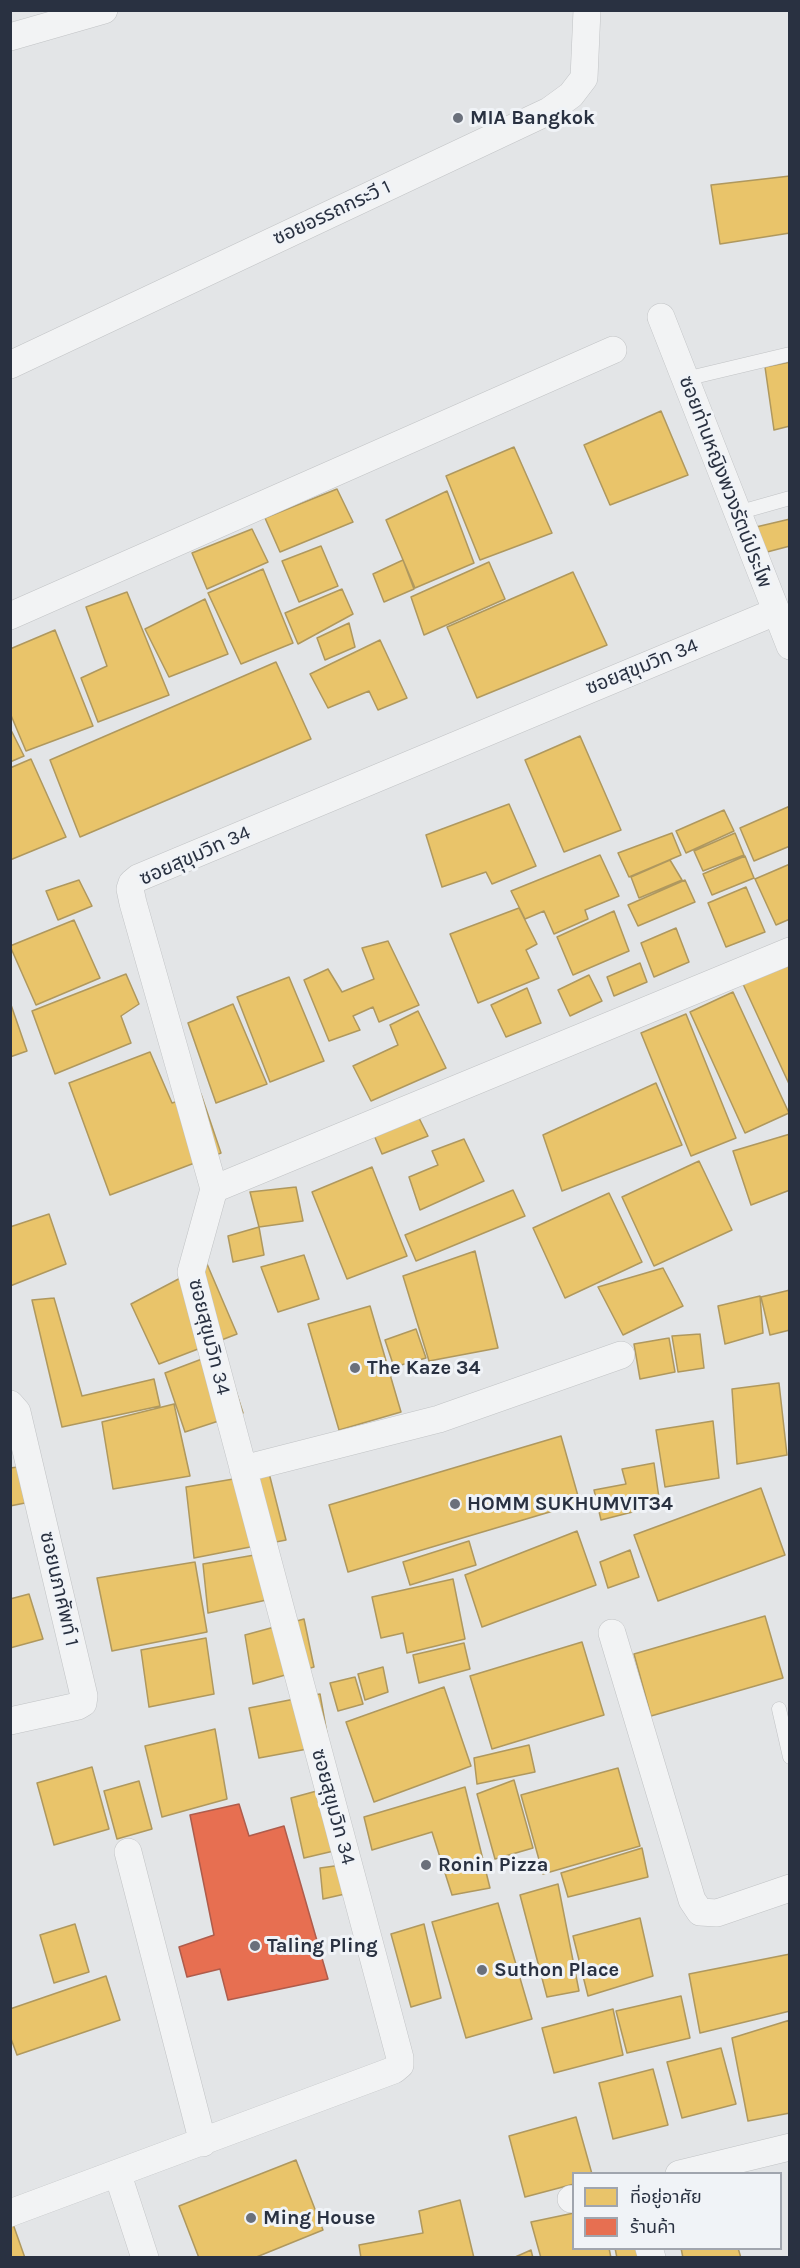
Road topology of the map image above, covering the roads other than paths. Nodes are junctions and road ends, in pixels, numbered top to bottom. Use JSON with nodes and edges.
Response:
{"nodes":[{"id":1,"x":104,"y":10,"type":"edge"},
{"id":2,"x":586,"y":10,"type":"edge"},
{"id":3,"x":10,"y":37,"type":"edge"},
{"id":4,"x":661,"y":317,"type":"dead end"},
{"id":5,"x":613,"y":350,"type":"dead end"},
{"id":6,"x":789,"y":354,"type":"edge"},
{"id":7,"x":10,"y":365,"type":"edge"},
{"id":8,"x":685,"y":379,"type":"junction"},
{"id":9,"x":789,"y":498,"type":"edge"},
{"id":10,"x":737,"y":513,"type":"junction"},
{"id":11,"x":775,"y":612,"type":"junction"},
{"id":12,"x":10,"y":616,"type":"edge"},
{"id":13,"x":789,"y":646,"type":"edge"},
{"id":14,"x":789,"y":951,"type":"edge"},
{"id":15,"x":214,"y":1189,"type":"junction"},
{"id":16,"x":621,"y":1355,"type":"dead end"},
{"id":17,"x":10,"y":1404,"type":"edge"},
{"id":18,"x":243,"y":1469,"type":"junction"},
{"id":19,"x":612,"y":1633,"type":"dead end"},
{"id":20,"x":779,"y":1709,"type":"dead end"},
{"id":21,"x":10,"y":1721,"type":"edge"},
{"id":22,"x":789,"y":1757,"type":"edge"},
{"id":23,"x":128,"y":1852,"type":"dead end"},
{"id":24,"x":789,"y":1888,"type":"edge"},
{"id":25,"x":203,"y":2143,"type":"junction"},
{"id":26,"x":789,"y":2147,"type":"edge"},
{"id":27,"x":687,"y":2172,"type":"edge"},
{"id":28,"x":118,"y":2175,"type":"junction"},
{"id":29,"x":10,"y":2214,"type":"edge"},
{"id":30,"x":145,"y":2258,"type":"edge"}],
"edges":[{"from":1,"to":3,"type":"street"},
{"from":2,"to":7,"type":"street","name":"ซอยอรรถกระวี 1"},
{"from":4,"to":8,"type":"street","name":"ซอยท่านหญิงพวงรัตน์ประไพ"},
{"from":5,"to":12,"type":"street"},
{"from":6,"to":8,"type":"lane"},
{"from":8,"to":10,"type":"street","name":"ซอยท่านหญิงพวงรัตน์ประไพ"},
{"from":9,"to":10,"type":"lane"},
{"from":10,"to":11,"type":"street","name":"ซอยท่านหญิงพวงรัตน์ประไพ"},
{"from":11,"to":13,"type":"street","name":"ซอยท่านหญิงพวงรัตน์ประไพ"},
{"from":11,"to":15,"type":"street","name":"ซอยสุขุมวิท 34"},
{"from":14,"to":15,"type":"street"},
{"from":15,"to":18,"type":"street","name":"ซอยสุขุมวิท 34"},
{"from":16,"to":18,"type":"street"},
{"from":17,"to":21,"type":"street","name":"ซอยนภาศัพท์ 1"},
{"from":18,"to":25,"type":"street","name":"ซอยสุขุมวิท 34"},
{"from":19,"to":24,"type":"street"},
{"from":20,"to":22,"type":"lane"},
{"from":23,"to":25,"type":"street"},
{"from":25,"to":28,"type":"street","name":"ซอยสุขุมวิท 34"},
{"from":26,"to":27,"type":"street"},
{"from":28,"to":29,"type":"street","name":"ซอยสุขุมวิท 34"},
{"from":28,"to":30,"type":"street"}]}
